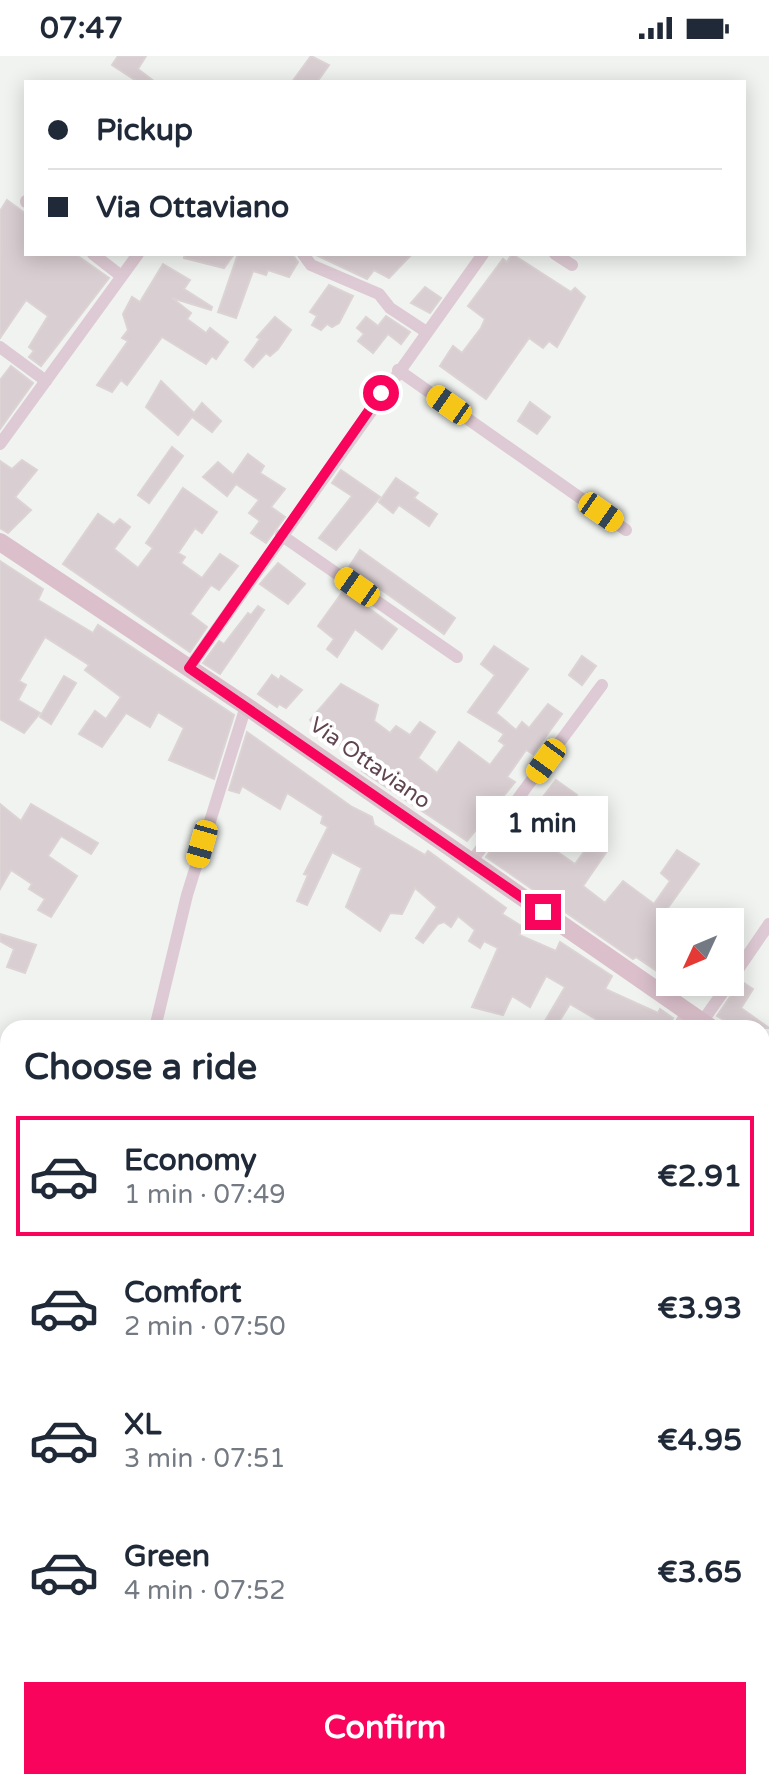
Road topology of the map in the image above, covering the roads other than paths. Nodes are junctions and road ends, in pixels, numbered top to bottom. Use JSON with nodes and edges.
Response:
{"nodes":[{"id":1,"x":96,"y":256,"type":"edge"},
{"id":2,"x":136,"y":256,"type":"edge"},
{"id":3,"x":304,"y":256,"type":"edge"},
{"id":4,"x":481,"y":256,"type":"edge"},
{"id":5,"x":558,"y":256,"type":"edge"},
{"id":6,"x":572,"y":265,"type":"dead end"},
{"id":7,"x":120,"y":275,"type":"junction"},
{"id":8,"x":425,"y":331,"type":"junction"},
{"id":9,"x":0,"y":347,"type":"edge"},
{"id":10,"x":398,"y":370,"type":"junction"},
{"id":11,"x":46,"y":381,"type":"junction"},
{"id":12,"x":0,"y":444,"type":"edge"},
{"id":13,"x":626,"y":530,"type":"dead end"},
{"id":14,"x":281,"y":535,"type":"junction"},
{"id":15,"x":0,"y":542,"type":"edge"},
{"id":16,"x":457,"y":657,"type":"dead end"},
{"id":17,"x":189,"y":668,"type":"junction"},
{"id":18,"x":602,"y":685,"type":"dead end"},
{"id":19,"x":246,"y":706,"type":"junction"},
{"id":20,"x":471,"y":862,"type":"junction"},
{"id":21,"x":769,"y":924,"type":"edge"},
{"id":22,"x":744,"y":961,"type":"edge"},
{"id":23,"x":718,"y":996,"type":"edge"},
{"id":24,"x":157,"y":1020,"type":"edge"},
{"id":25,"x":691,"y":1020,"type":"edge"},
{"id":26,"x":698,"y":1020,"type":"edge"}],
"edges":[{"from":1,"to":7,"type":"street"},
{"from":2,"to":7,"type":"street"},
{"from":3,"to":8,"type":"street"},
{"from":4,"to":8,"type":"street"},
{"from":5,"to":6,"type":"street"},
{"from":7,"to":11,"type":"street"},
{"from":8,"to":10,"type":"street"},
{"from":9,"to":11,"type":"street"},
{"from":10,"to":13,"type":"street"},
{"from":10,"to":14,"type":"street"},
{"from":11,"to":12,"type":"street"},
{"from":14,"to":16,"type":"street"},
{"from":14,"to":17,"type":"street"},
{"from":15,"to":17,"type":"main road","name":"Via Ottaviano"},
{"from":17,"to":19,"type":"main road","name":"Via Ottaviano"},
{"from":18,"to":20,"type":"street"},
{"from":19,"to":20,"type":"main road","name":"Via Ottaviano"},
{"from":19,"to":24,"type":"street"},
{"from":20,"to":25,"type":"main road","name":"Via Ottaviano"},
{"from":21,"to":22,"type":"street"},
{"from":23,"to":26,"type":"street"}]}
